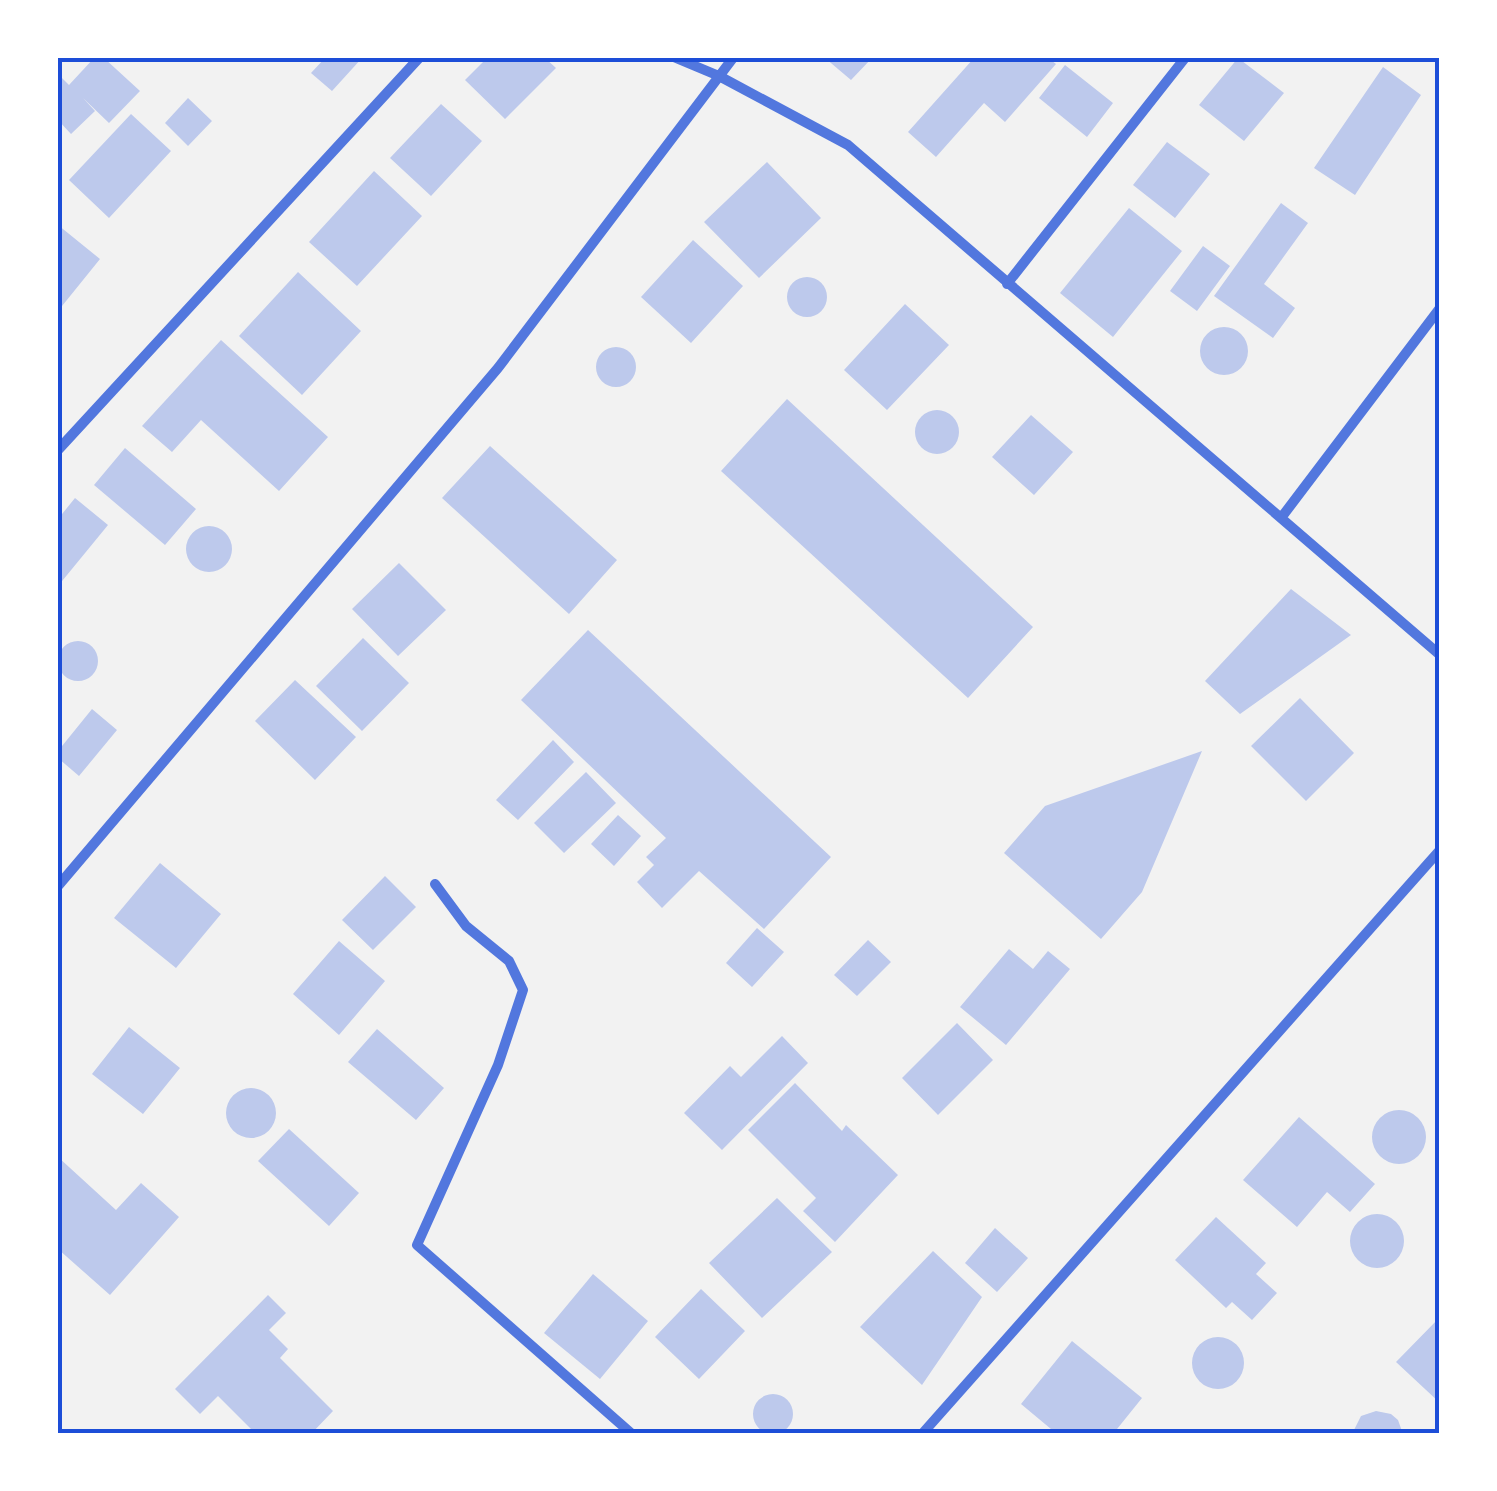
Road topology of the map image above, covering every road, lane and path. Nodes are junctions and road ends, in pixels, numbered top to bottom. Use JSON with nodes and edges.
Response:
{"nodes":[{"id":1,"x":419,"y":58,"type":"edge"},
{"id":2,"x":676,"y":58,"type":"edge"},
{"id":3,"x":733,"y":58,"type":"edge"},
{"id":4,"x":1186,"y":58,"type":"edge"},
{"id":5,"x":719,"y":76,"type":"junction"},
{"id":6,"x":1008,"y":284,"type":"junction"},
{"id":7,"x":1440,"y":308,"type":"edge"},
{"id":8,"x":58,"y":450,"type":"edge"},
{"id":9,"x":1281,"y":518,"type":"junction"},
{"id":10,"x":1440,"y":655,"type":"edge"},
{"id":11,"x":1440,"y":850,"type":"edge"},
{"id":12,"x":435,"y":884,"type":"dead end"},
{"id":13,"x":58,"y":886,"type":"edge"},
{"id":14,"x":632,"y":1434,"type":"edge"},
{"id":15,"x":922,"y":1434,"type":"edge"}],
"edges":[{"from":1,"to":8,"type":"street"},
{"from":2,"to":5,"type":"street"},
{"from":3,"to":5,"type":"street"},
{"from":4,"to":6,"type":"street"},
{"from":5,"to":6,"type":"street"},
{"from":5,"to":13,"type":"street"},
{"from":6,"to":9,"type":"street"},
{"from":7,"to":9,"type":"street"},
{"from":9,"to":10,"type":"street"},
{"from":11,"to":15,"type":"street"},
{"from":12,"to":14,"type":"street"}]}
